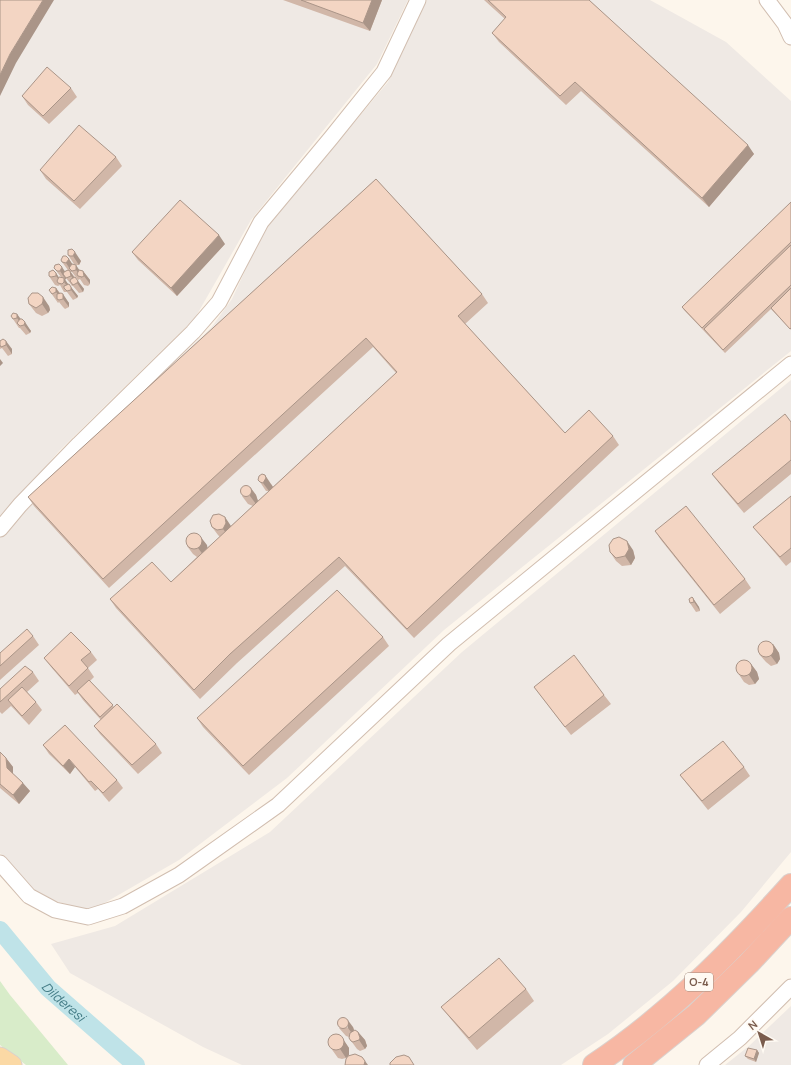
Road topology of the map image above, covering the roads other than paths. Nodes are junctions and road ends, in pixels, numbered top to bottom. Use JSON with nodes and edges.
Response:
{"nodes":[{"id":1,"x":418,"y":0,"type":"edge"},
{"id":2,"x":767,"y":0,"type":"edge"},
{"id":3,"x":791,"y":37,"type":"edge"},
{"id":4,"x":791,"y":364,"type":"edge"},
{"id":5,"x":0,"y":529,"type":"edge"},
{"id":6,"x":0,"y":863,"type":"edge"},
{"id":7,"x":791,"y":885,"type":"edge"},
{"id":8,"x":791,"y":918,"type":"edge"},
{"id":9,"x":791,"y":987,"type":"edge"},
{"id":10,"x":0,"y":1057,"type":"edge"},
{"id":11,"x":12,"y":1065,"type":"edge"},
{"id":12,"x":594,"y":1065,"type":"edge"},
{"id":13,"x":634,"y":1065,"type":"edge"},
{"id":14,"x":707,"y":1065,"type":"edge"}],
"edges":[{"from":1,"to":5,"type":"street"},
{"from":2,"to":3,"type":"street"},
{"from":4,"to":6,"type":"street"},
{"from":7,"to":12,"type":"highway","number":"O-4"},
{"from":8,"to":13,"type":"highway","number":"O-4"},
{"from":9,"to":14,"type":"street"},
{"from":10,"to":11,"type":"main road"}]}
